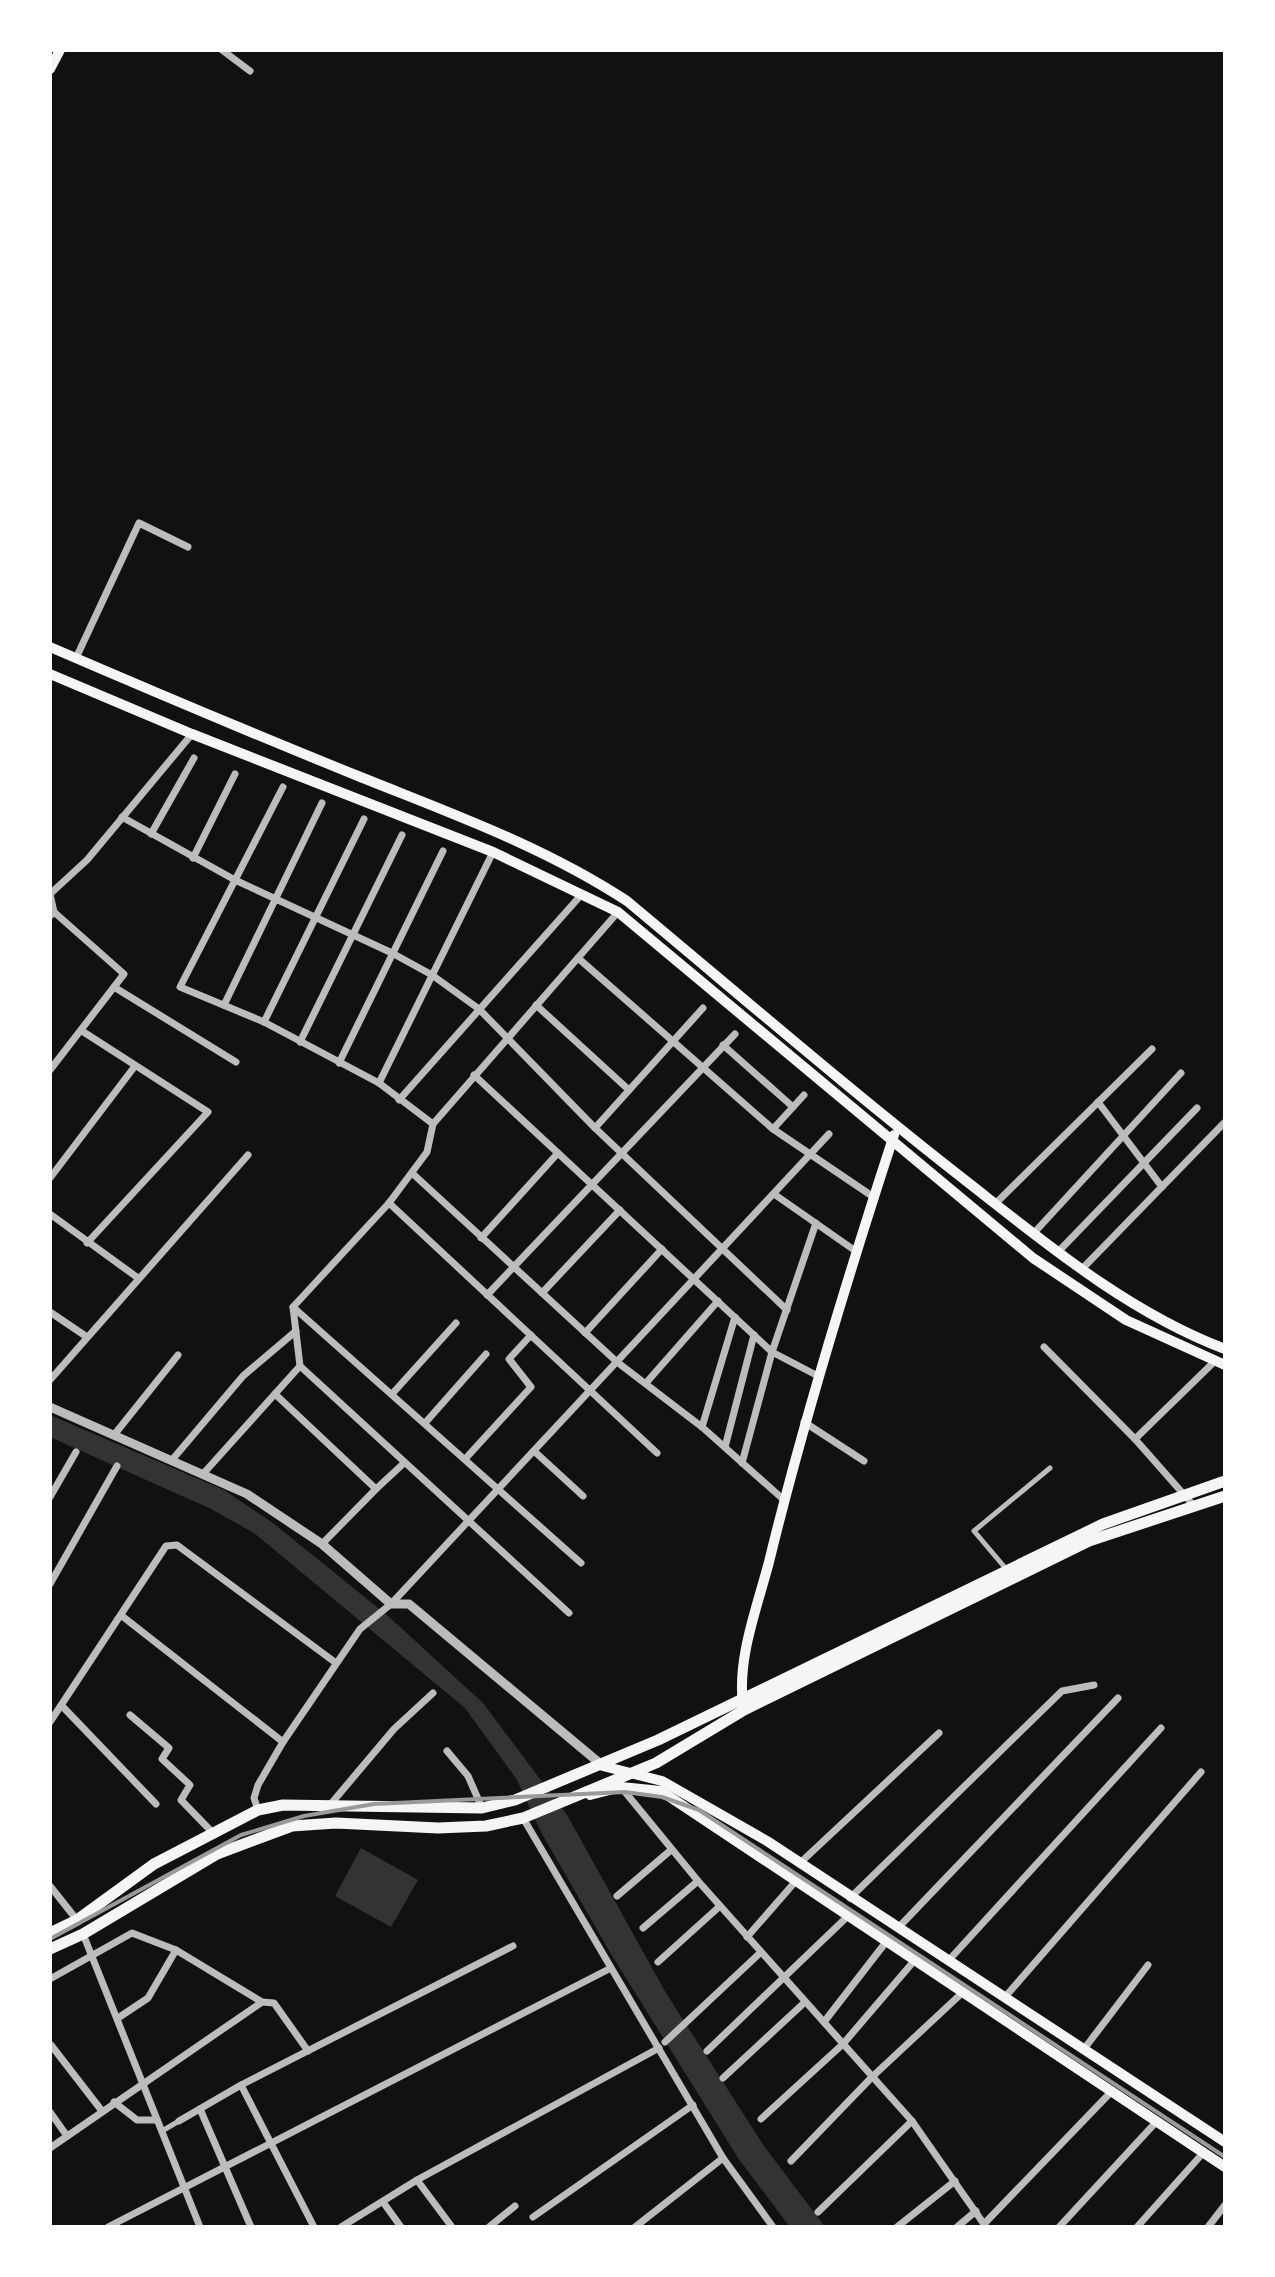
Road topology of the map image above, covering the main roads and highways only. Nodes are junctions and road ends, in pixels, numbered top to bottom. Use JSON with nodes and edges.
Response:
{"nodes":[{"id":1,"x":60,"y":50,"type":"edge"},
{"id":2,"x":50,"y":69,"type":"edge"},
{"id":3,"x":50,"y":647,"type":"edge"},
{"id":4,"x":50,"y":674,"type":"edge"},
{"id":5,"x":897,"y":1125,"type":"junction"},
{"id":6,"x":893,"y":1139,"type":"junction"},
{"id":7,"x":1225,"y":1349,"type":"edge"},
{"id":8,"x":1220,"y":1363,"type":"edge"},
{"id":9,"x":1225,"y":1481,"type":"edge"},
{"id":10,"x":1225,"y":1496,"type":"edge"},
{"id":11,"x":1087,"y":1537,"type":"junction"},
{"id":12,"x":743,"y":1705,"type":"junction"},
{"id":13,"x":603,"y":1766,"type":"junction"},
{"id":14,"x":634,"y":1773,"type":"junction"},
{"id":15,"x":596,"y":1790,"type":"junction"},
{"id":16,"x":283,"y":1805,"type":"junction"},
{"id":17,"x":289,"y":1827,"type":"junction"},
{"id":18,"x":50,"y":1933,"type":"edge"},
{"id":19,"x":50,"y":1949,"type":"edge"},
{"id":20,"x":1225,"y":2142,"type":"edge"},
{"id":21,"x":1225,"y":2167,"type":"edge"}],
"edges":[{"from":1,"to":2,"type":"main road"},
{"from":3,"to":5,"type":"main road"},
{"from":4,"to":6,"type":"main road"},
{"from":5,"to":6,"type":"main road"},
{"from":5,"to":7,"type":"main road"},
{"from":6,"to":8,"type":"main road"},
{"from":6,"to":12,"type":"main road"},
{"from":9,"to":11,"type":"main road"},
{"from":10,"to":11,"type":"main road"},
{"from":11,"to":12,"type":"main road"},
{"from":11,"to":12,"type":"main road"},
{"from":12,"to":13,"type":"main road"},
{"from":12,"to":14,"type":"main road"},
{"from":13,"to":14,"type":"main road"},
{"from":13,"to":16,"type":"main road"},
{"from":14,"to":15,"type":"main road"},
{"from":14,"to":20,"type":"main road"},
{"from":15,"to":17,"type":"main road"},
{"from":15,"to":21,"type":"main road"},
{"from":16,"to":17,"type":"main road"},
{"from":16,"to":18,"type":"main road"},
{"from":17,"to":19,"type":"main road"}]}
